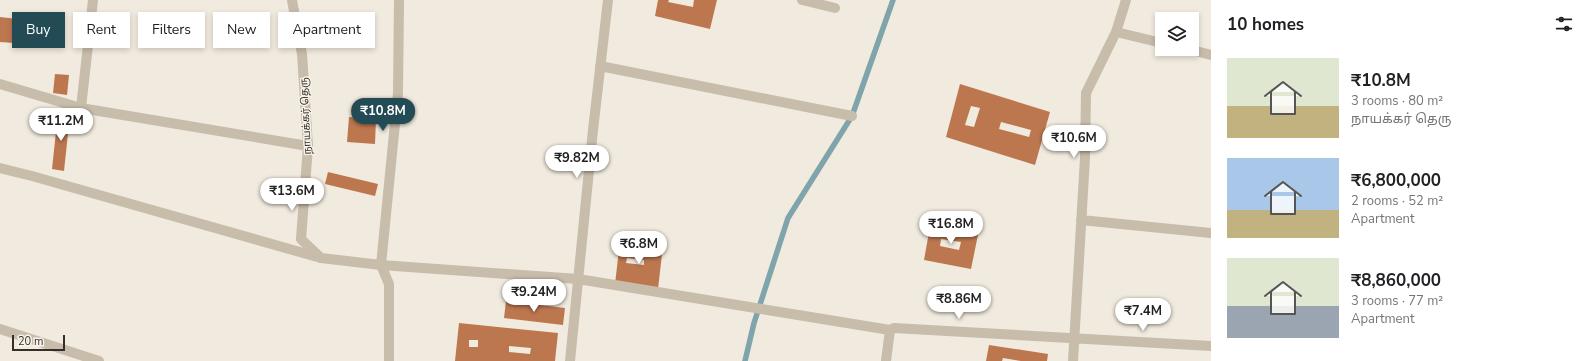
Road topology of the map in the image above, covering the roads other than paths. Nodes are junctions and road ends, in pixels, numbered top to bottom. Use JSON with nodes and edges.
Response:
{"nodes":[{"id":1,"x":93,"y":0,"type":"edge"},
{"id":2,"x":292,"y":0,"type":"edge"},
{"id":3,"x":399,"y":0,"type":"edge"},
{"id":4,"x":608,"y":0,"type":"edge"},
{"id":5,"x":802,"y":0,"type":"edge"},
{"id":6,"x":1126,"y":0,"type":"edge"},
{"id":7,"x":835,"y":8,"type":"dead end"},
{"id":8,"x":1116,"y":32,"type":"junction"},
{"id":9,"x":1155,"y":41,"type":"edge"},
{"id":10,"x":1199,"y":52,"type":"edge"},
{"id":11,"x":1211,"y":55,"type":"edge"},
{"id":12,"x":600,"y":66,"type":"junction"},
{"id":13,"x":0,"y":84,"type":"edge"},
{"id":14,"x":81,"y":108,"type":"junction"},
{"id":15,"x":852,"y":116,"type":"dead end"},
{"id":16,"x":308,"y":146,"type":"junction"},
{"id":17,"x":0,"y":168,"type":"edge"},
{"id":18,"x":1081,"y":220,"type":"junction"},
{"id":19,"x":1211,"y":233,"type":"edge"},
{"id":20,"x":321,"y":258,"type":"junction"},
{"id":21,"x":380,"y":264,"type":"junction"},
{"id":22,"x":578,"y":279,"type":"junction"},
{"id":23,"x":0,"y":329,"type":"edge"},
{"id":24,"x":890,"y":330,"type":"junction"},
{"id":25,"x":1075,"y":338,"type":"junction"},
{"id":26,"x":1211,"y":346,"type":"edge"},
{"id":27,"x":99,"y":361,"type":"edge"},
{"id":28,"x":389,"y":361,"type":"edge"},
{"id":29,"x":570,"y":361,"type":"edge"},
{"id":30,"x":886,"y":361,"type":"edge"},
{"id":31,"x":1073,"y":361,"type":"edge"}],
"edges":[{"from":1,"to":14,"type":"street"},
{"from":2,"to":16,"type":"street","name":"நாயக்கர் தெரு"},
{"from":3,"to":21,"type":"street"},
{"from":4,"to":12,"type":"street"},
{"from":5,"to":7,"type":"street"},
{"from":6,"to":8,"type":"street"},
{"from":8,"to":9,"type":"street"},
{"from":8,"to":18,"type":"street"},
{"from":10,"to":11,"type":"street"},
{"from":12,"to":15,"type":"street"},
{"from":12,"to":22,"type":"street"},
{"from":13,"to":14,"type":"street"},
{"from":14,"to":16,"type":"street"},
{"from":16,"to":20,"type":"street","name":"நாயக்கர் தெரு"},
{"from":17,"to":20,"type":"street"},
{"from":18,"to":19,"type":"street"},
{"from":18,"to":25,"type":"street"},
{"from":20,"to":21,"type":"street"},
{"from":21,"to":22,"type":"street"},
{"from":21,"to":28,"type":"street"},
{"from":22,"to":24,"type":"street"},
{"from":22,"to":29,"type":"street"},
{"from":23,"to":27,"type":"street"},
{"from":24,"to":25,"type":"street"},
{"from":24,"to":30,"type":"street"},
{"from":25,"to":26,"type":"street"},
{"from":25,"to":31,"type":"street"}]}
